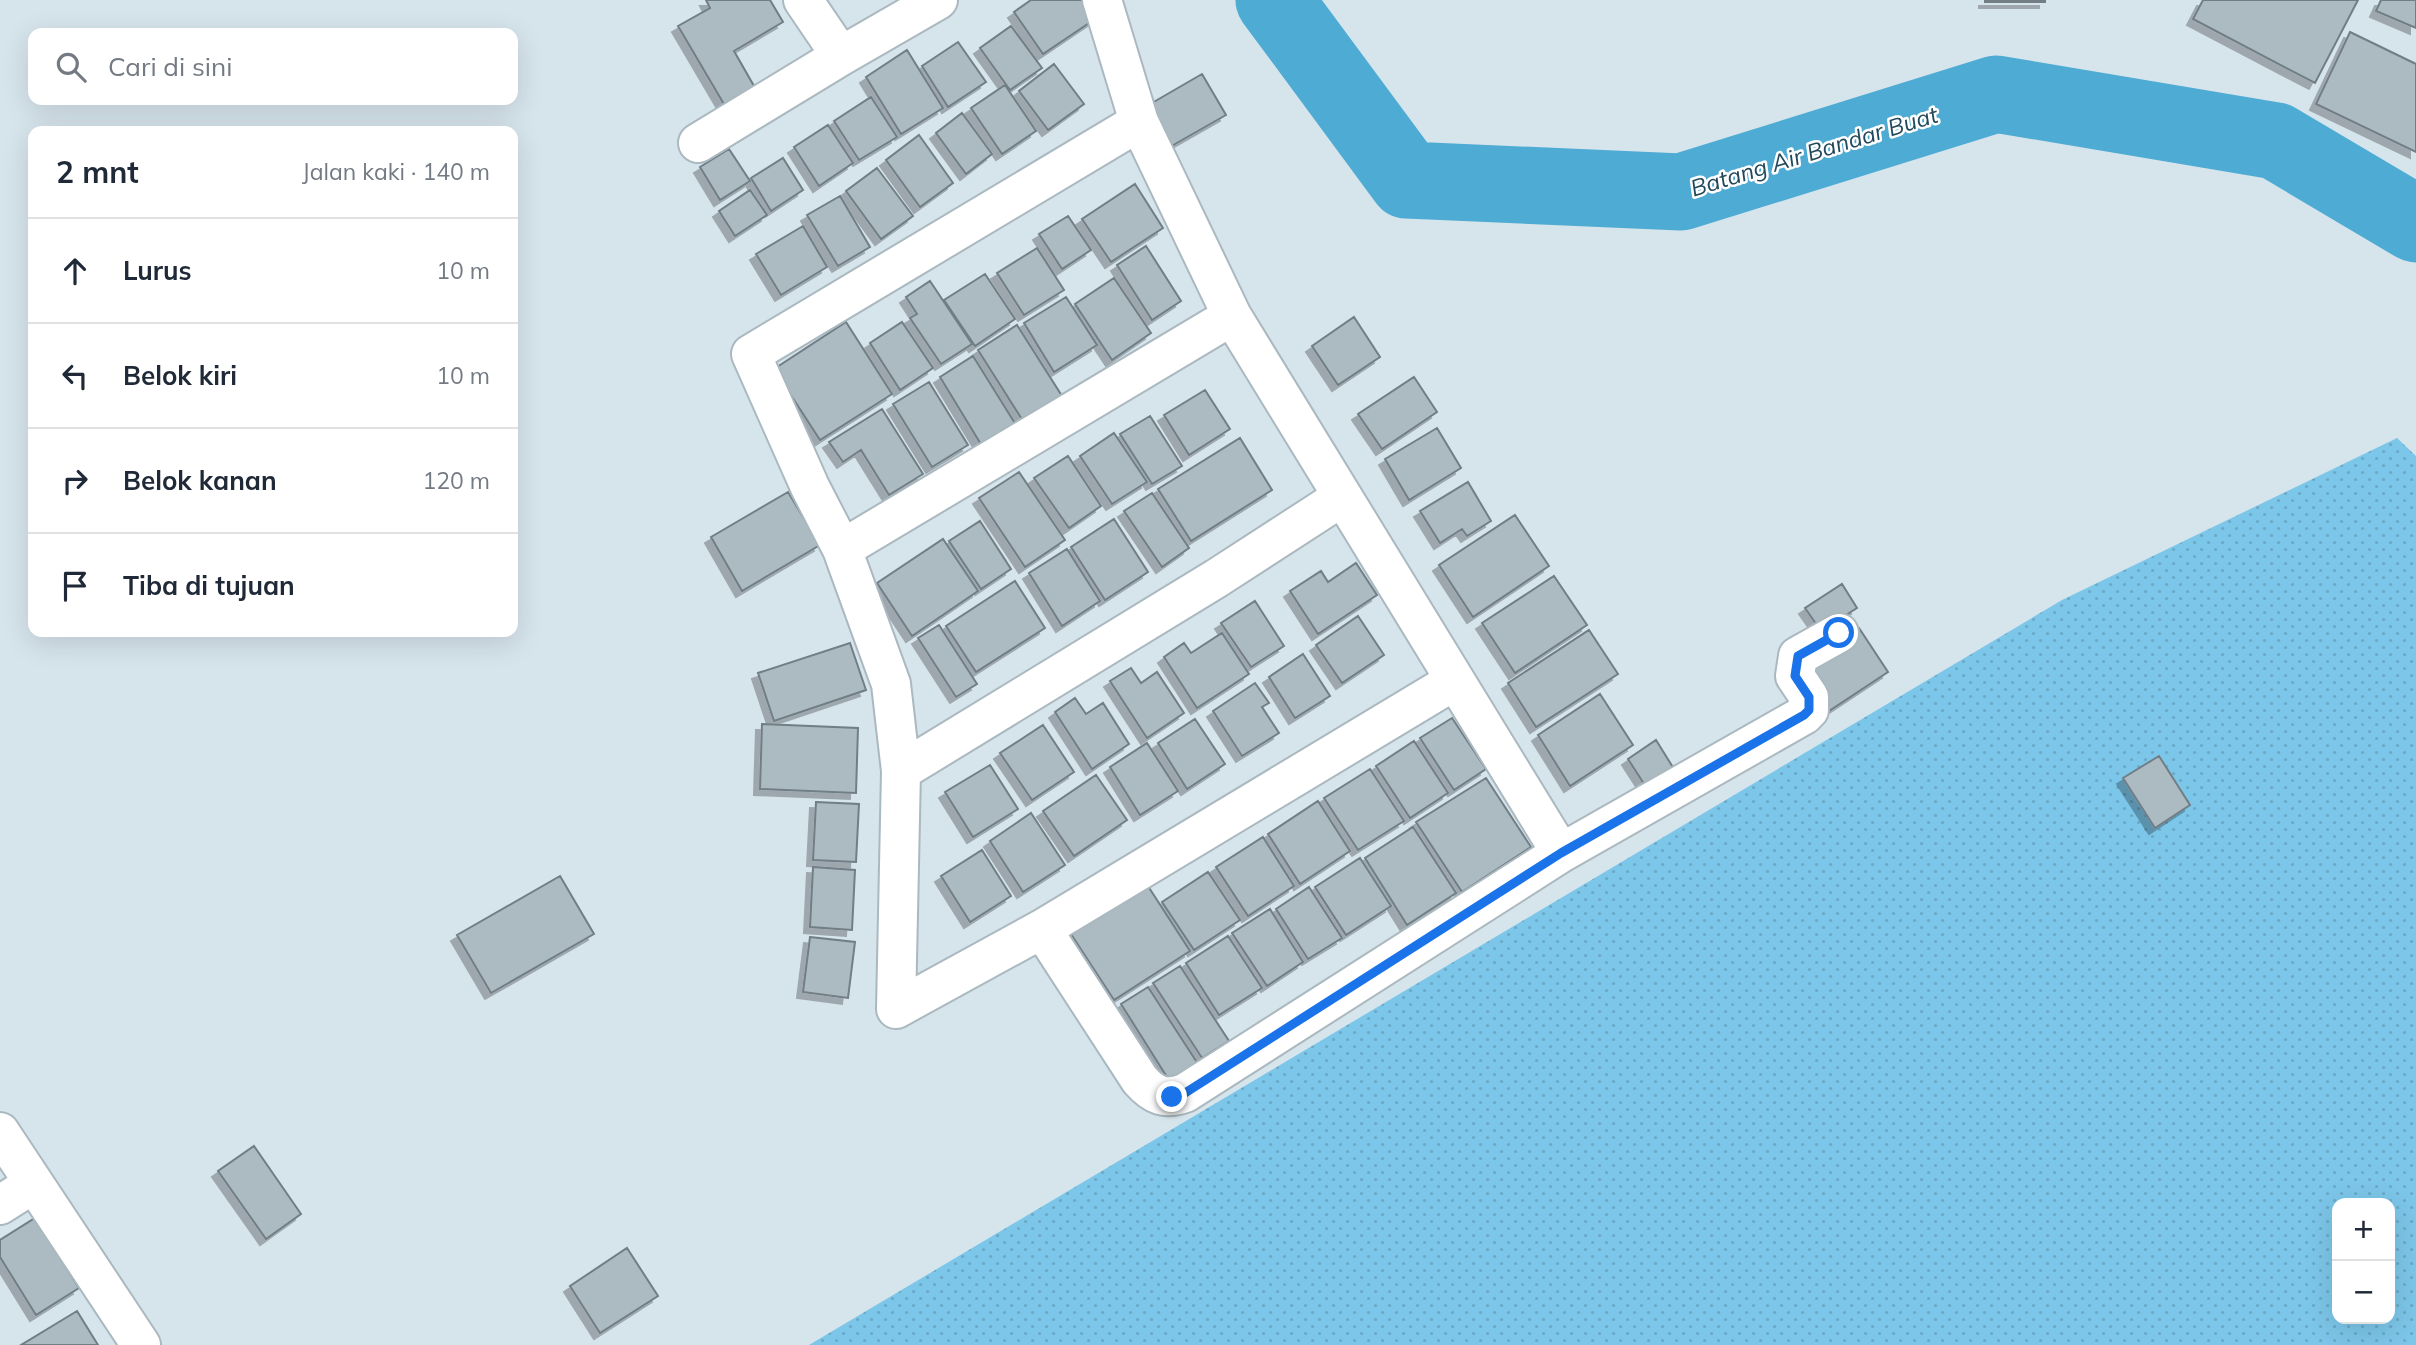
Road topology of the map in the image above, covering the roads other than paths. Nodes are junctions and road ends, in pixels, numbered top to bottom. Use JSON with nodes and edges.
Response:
{"nodes":[{"id":1,"x":803,"y":0,"type":"edge"},
{"id":2,"x":938,"y":0,"type":"edge"},
{"id":3,"x":1102,"y":0,"type":"edge"},
{"id":4,"x":841,"y":56,"type":"junction"},
{"id":5,"x":1139,"y":122,"type":"junction"},
{"id":6,"x":698,"y":143,"type":"dead end"},
{"id":7,"x":1232,"y":316,"type":"junction"},
{"id":8,"x":1342,"y":497,"type":"junction"},
{"id":9,"x":842,"y":549,"type":"junction"},
{"id":10,"x":1839,"y":633,"type":"dead end"},
{"id":11,"x":1454,"y":681,"type":"junction"},
{"id":12,"x":901,"y":771,"type":"junction"},
{"id":13,"x":1561,"y":853,"type":"junction"},
{"id":14,"x":1042,"y":929,"type":"junction"},
{"id":15,"x":0,"y":1132,"type":"edge"},
{"id":16,"x":33,"y":1184,"type":"junction"},
{"id":17,"x":0,"y":1205,"type":"edge"},
{"id":18,"x":141,"y":1345,"type":"edge"}],
"edges":[{"from":1,"to":4,"type":"street"},
{"from":2,"to":4,"type":"street"},
{"from":3,"to":5,"type":"street"},
{"from":4,"to":6,"type":"street"},
{"from":5,"to":7,"type":"street"},
{"from":5,"to":9,"type":"street"},
{"from":7,"to":8,"type":"street"},
{"from":7,"to":9,"type":"street"},
{"from":8,"to":11,"type":"street"},
{"from":8,"to":12,"type":"street"},
{"from":9,"to":12,"type":"street"},
{"from":10,"to":13,"type":"street"},
{"from":11,"to":13,"type":"street"},
{"from":11,"to":14,"type":"street"},
{"from":12,"to":14,"type":"street"},
{"from":13,"to":14,"type":"street"},
{"from":15,"to":16,"type":"street"},
{"from":16,"to":17,"type":"street"},
{"from":16,"to":18,"type":"street"}]}
